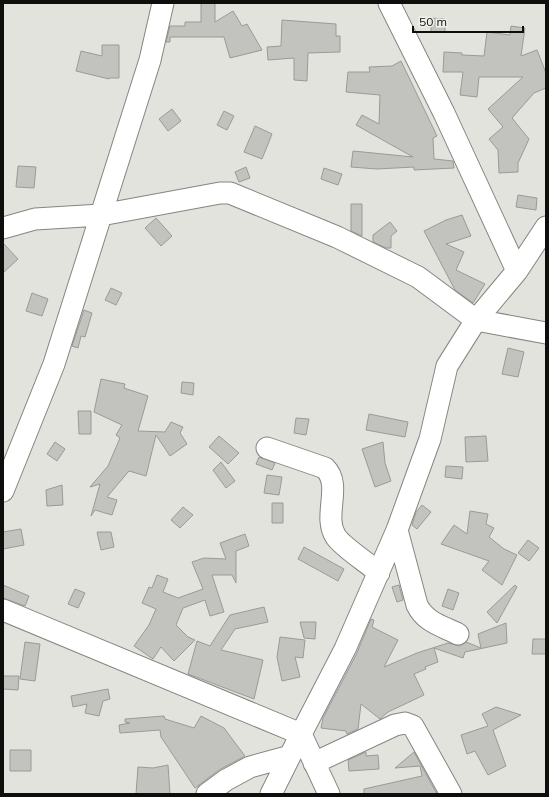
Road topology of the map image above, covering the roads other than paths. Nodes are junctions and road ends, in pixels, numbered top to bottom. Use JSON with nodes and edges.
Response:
{"nodes":[{"id":1,"x":163,"y":3,"type":"edge"},
{"id":2,"x":389,"y":3,"type":"edge"},
{"id":3,"x":101,"y":215,"type":"junction"},
{"id":4,"x":546,"y":227,"type":"edge"},
{"id":5,"x":3,"y":228,"type":"edge"},
{"id":6,"x":517,"y":271,"type":"junction"},
{"id":7,"x":476,"y":320,"type":"junction"},
{"id":8,"x":546,"y":333,"type":"edge"},
{"id":9,"x":267,"y":448,"type":"dead end"},
{"id":10,"x":3,"y":491,"type":"edge"},
{"id":11,"x":397,"y":530,"type":"junction"},
{"id":12,"x":379,"y":573,"type":"junction"},
{"id":13,"x":3,"y":610,"type":"edge"},
{"id":14,"x":458,"y":634,"type":"dead end"},
{"id":15,"x":301,"y":734,"type":"junction"},
{"id":16,"x":290,"y":756,"type":"junction"},
{"id":17,"x":314,"y":763,"type":"junction"},
{"id":18,"x":207,"y":794,"type":"edge"},
{"id":19,"x":271,"y":794,"type":"edge"},
{"id":20,"x":328,"y":794,"type":"edge"},
{"id":21,"x":451,"y":794,"type":"edge"}],
"edges":[{"from":1,"to":3,"type":"street"},
{"from":2,"to":6,"type":"street"},
{"from":3,"to":5,"type":"street"},
{"from":3,"to":7,"type":"street"},
{"from":3,"to":10,"type":"street"},
{"from":4,"to":6,"type":"street"},
{"from":6,"to":7,"type":"street"},
{"from":7,"to":8,"type":"street"},
{"from":7,"to":11,"type":"street"},
{"from":9,"to":12,"type":"street"},
{"from":11,"to":12,"type":"street"},
{"from":11,"to":14,"type":"street"},
{"from":12,"to":15,"type":"street"},
{"from":13,"to":15,"type":"street"},
{"from":15,"to":16,"type":"street"},
{"from":15,"to":17,"type":"street"},
{"from":16,"to":18,"type":"street"},
{"from":16,"to":19,"type":"street"},
{"from":17,"to":20,"type":"street"},
{"from":17,"to":21,"type":"street"}]}
